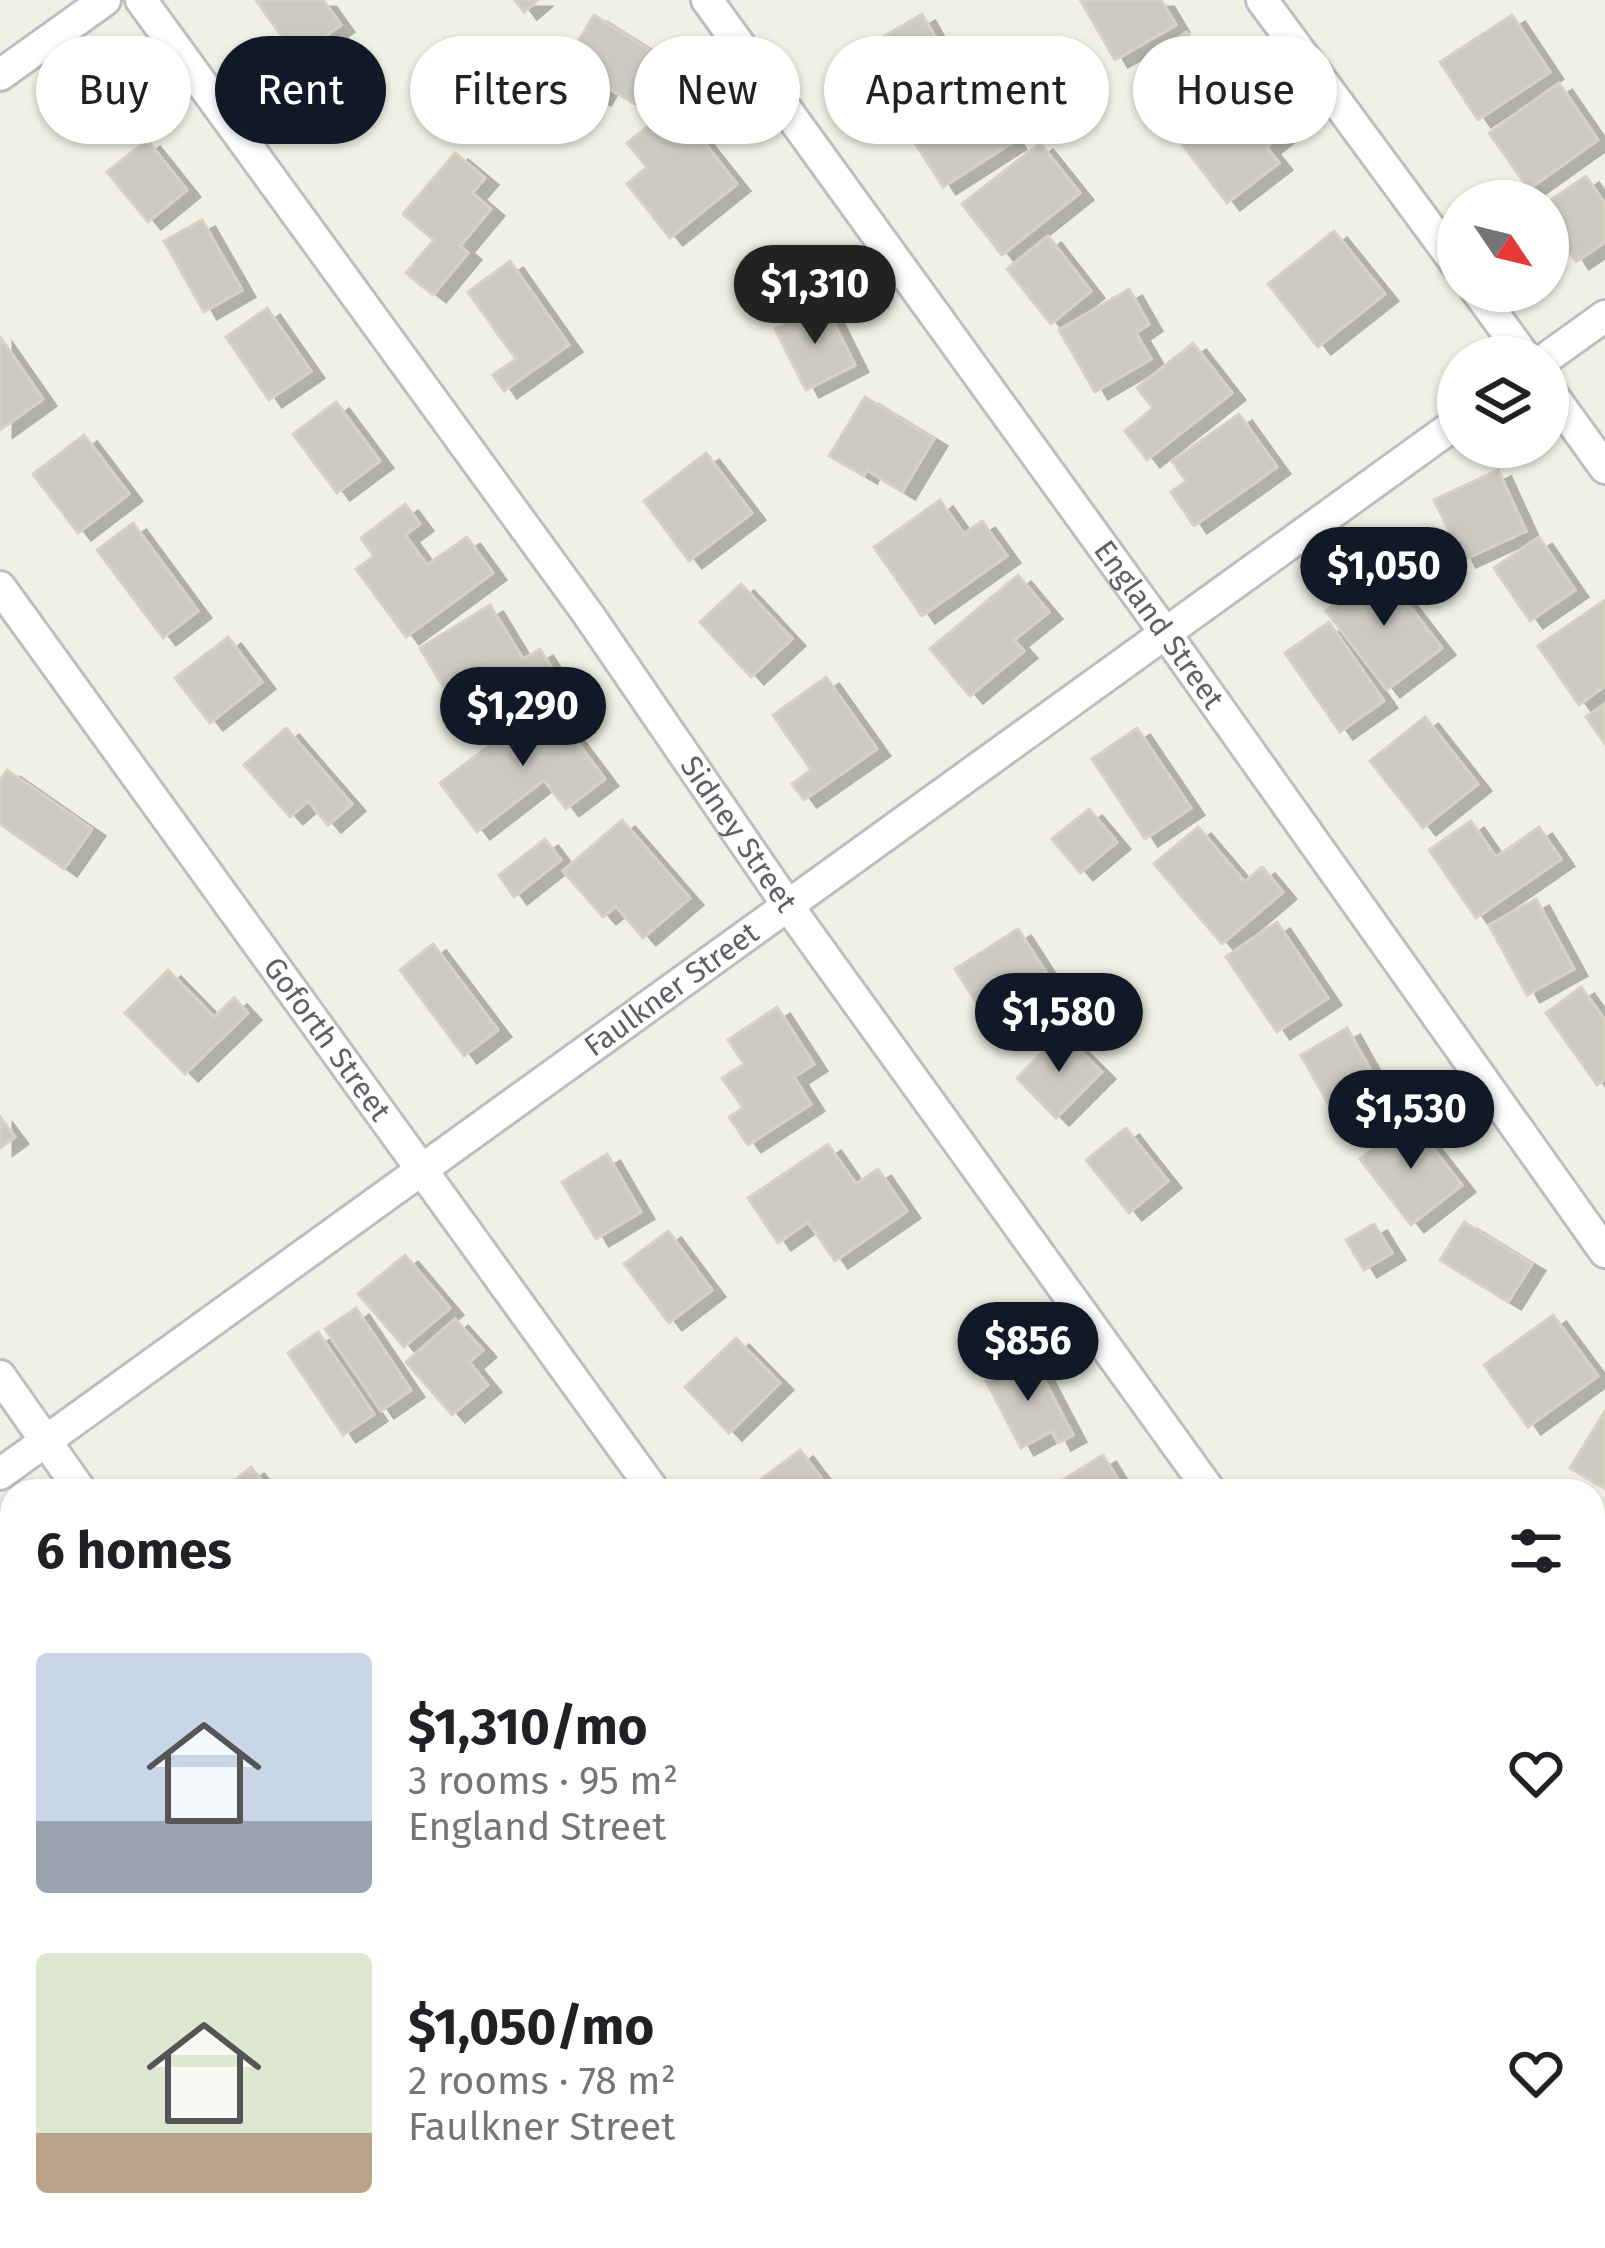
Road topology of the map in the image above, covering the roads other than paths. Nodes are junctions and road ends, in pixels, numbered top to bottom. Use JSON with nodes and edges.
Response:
{"nodes":[{"id":1,"x":105,"y":0,"type":"edge"},
{"id":2,"x":141,"y":0,"type":"edge"},
{"id":3,"x":707,"y":0,"type":"edge"},
{"id":4,"x":1262,"y":0,"type":"edge"},
{"id":5,"x":0,"y":75,"type":"edge"},
{"id":6,"x":1437,"y":238,"type":"edge"},
{"id":7,"x":1605,"y":316,"type":"edge"},
{"id":8,"x":1569,"y":342,"type":"edge"},
{"id":9,"x":1569,"y":417,"type":"edge"},
{"id":10,"x":1437,"y":437,"type":"edge"},
{"id":11,"x":1605,"y":468,"type":"edge"},
{"id":12,"x":0,"y":586,"type":"edge"},
{"id":13,"x":1166,"y":634,"type":"junction"},
{"id":14,"x":788,"y":906,"type":"junction"},
{"id":15,"x":424,"y":1170,"type":"junction"},
{"id":16,"x":1605,"y":1252,"type":"edge"},
{"id":17,"x":0,"y":1376,"type":"edge"},
{"id":18,"x":46,"y":1442,"type":"junction"},
{"id":19,"x":0,"y":1474,"type":"edge"},
{"id":20,"x":72,"y":1479,"type":"edge"},
{"id":21,"x":645,"y":1479,"type":"edge"},
{"id":22,"x":1201,"y":1479,"type":"edge"}],
"edges":[{"from":1,"to":5,"type":"street"},
{"from":2,"to":14,"type":"street","name":"Sidney Street"},
{"from":3,"to":13,"type":"street","name":"England Street"},
{"from":4,"to":6,"type":"street"},
{"from":7,"to":8,"type":"street"},
{"from":9,"to":11,"type":"street"},
{"from":10,"to":13,"type":"street","name":"Faulkner Street"},
{"from":12,"to":15,"type":"street","name":"Goforth Street"},
{"from":13,"to":14,"type":"street","name":"Faulkner Street"},
{"from":13,"to":16,"type":"street","name":"England Street"},
{"from":14,"to":15,"type":"street","name":"Faulkner Street"},
{"from":14,"to":22,"type":"street","name":"Sidney Street"},
{"from":15,"to":18,"type":"street","name":"Faulkner Street"},
{"from":15,"to":21,"type":"street","name":"Goforth Street"},
{"from":17,"to":18,"type":"street"},
{"from":18,"to":19,"type":"street","name":"Faulkner Street"},
{"from":18,"to":20,"type":"street"}]}
